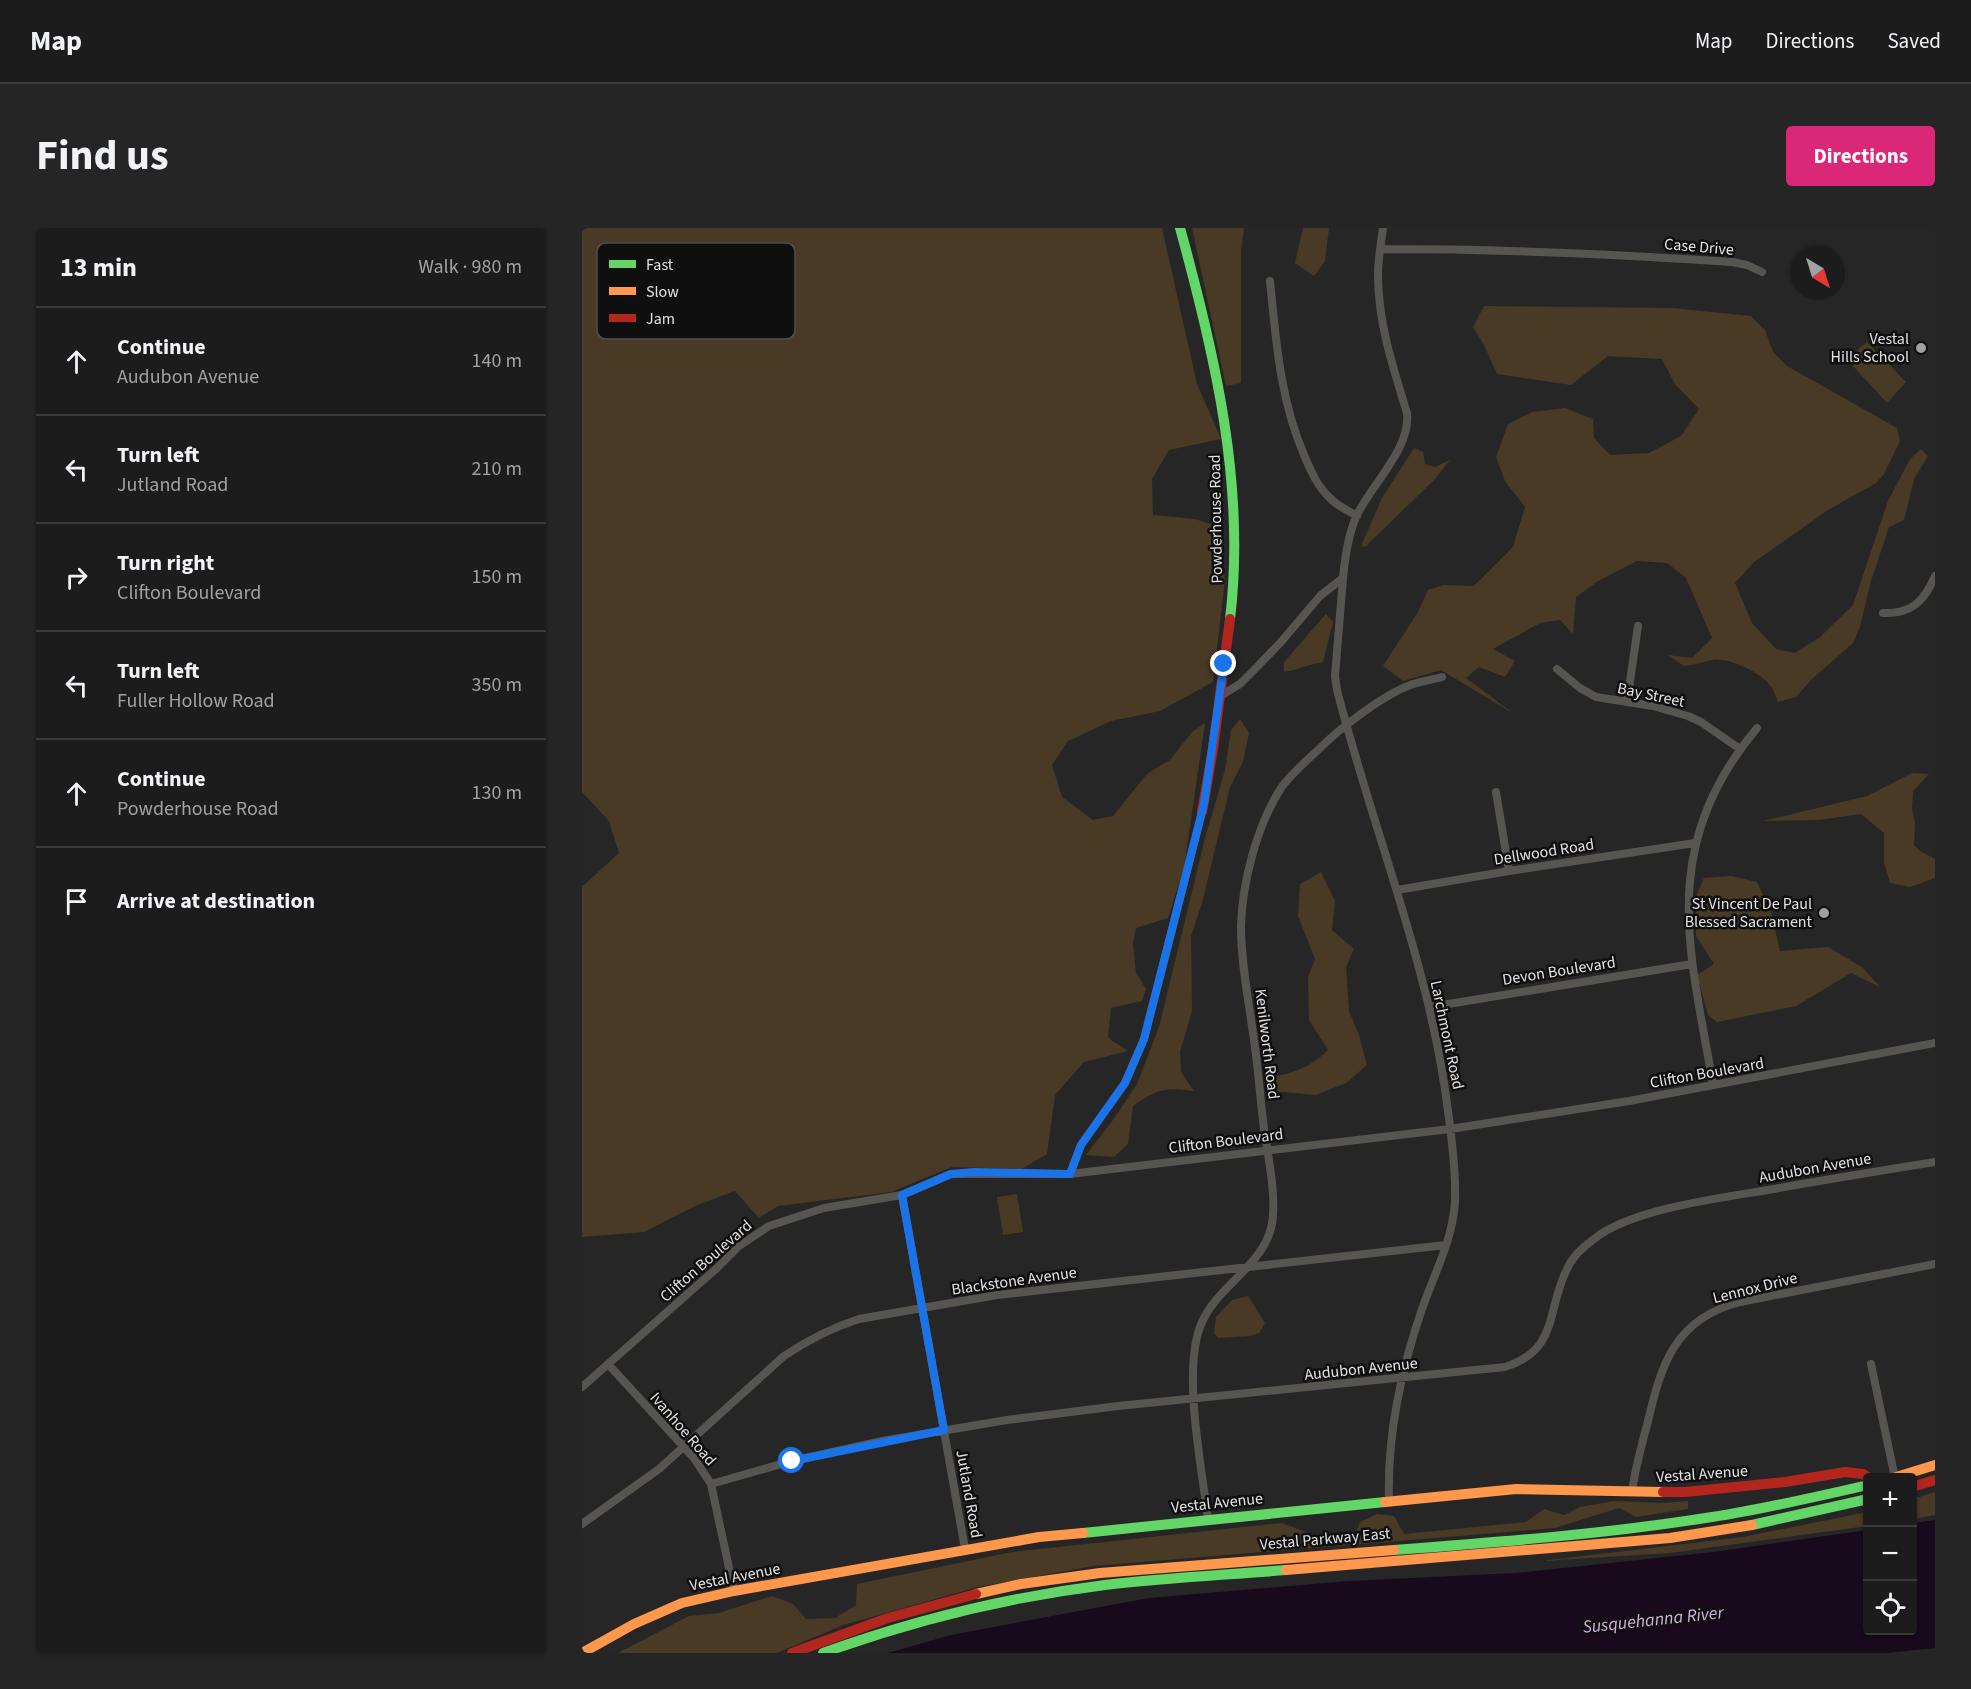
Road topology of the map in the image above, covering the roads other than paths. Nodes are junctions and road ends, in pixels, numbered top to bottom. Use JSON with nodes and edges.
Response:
{"nodes":[{"id":1,"x":1180,"y":228,"type":"edge"},
{"id":2,"x":1383,"y":228,"type":"edge"},
{"id":3,"x":1380,"y":249,"type":"junction"},
{"id":4,"x":1762,"y":272,"type":"dead end"},
{"id":5,"x":1270,"y":281,"type":"dead end"},
{"id":6,"x":1357,"y":516,"type":"junction"},
{"id":7,"x":1935,"y":576,"type":"edge"},
{"id":8,"x":1343,"y":578,"type":"junction"},
{"id":9,"x":1883,"y":613,"type":"dead end"},
{"id":10,"x":1638,"y":626,"type":"dead end"},
{"id":11,"x":1557,"y":669,"type":"dead end"},
{"id":12,"x":1442,"y":677,"type":"dead end"},
{"id":13,"x":1220,"y":696,"type":"junction"},
{"id":14,"x":1627,"y":702,"type":"junction"},
{"id":15,"x":1347,"y":725,"type":"junction"},
{"id":16,"x":1757,"y":728,"type":"dead end"},
{"id":17,"x":1740,"y":749,"type":"junction"},
{"id":18,"x":1496,"y":792,"type":"dead end"},
{"id":19,"x":1202,"y":812,"type":"joint"},
{"id":20,"x":1695,"y":843,"type":"junction"},
{"id":21,"x":1509,"y":871,"type":"junction"},
{"id":22,"x":1397,"y":890,"type":"junction"},
{"id":23,"x":1692,"y":964,"type":"junction"},
{"id":24,"x":1430,"y":1007,"type":"junction"},
{"id":25,"x":1935,"y":1043,"type":"edge"},
{"id":26,"x":1713,"y":1084,"type":"junction"},
{"id":27,"x":1450,"y":1129,"type":"junction"},
{"id":28,"x":1267,"y":1150,"type":"junction"},
{"id":29,"x":1935,"y":1162,"type":"edge"},
{"id":30,"x":1070,"y":1174,"type":"junction"},
{"id":31,"x":902,"y":1195,"type":"junction"},
{"id":32,"x":1446,"y":1245,"type":"junction"},
{"id":33,"x":1935,"y":1264,"type":"edge"},
{"id":34,"x":1247,"y":1268,"type":"junction"},
{"id":35,"x":923,"y":1308,"type":"junction"},
{"id":36,"x":608,"y":1364,"type":"junction"},
{"id":37,"x":1871,"y":1364,"type":"dead end"},
{"id":38,"x":1402,"y":1378,"type":"junction"},
{"id":39,"x":582,"y":1388,"type":"edge"},
{"id":40,"x":1194,"y":1398,"type":"junction"},
{"id":41,"x":944,"y":1430,"type":"junction"},
{"id":42,"x":683,"y":1447,"type":"junction"},
{"id":43,"x":1935,"y":1465,"type":"edge"},
{"id":44,"x":1893,"y":1473,"type":"edge"},
{"id":45,"x":1908,"y":1473,"type":"edge"},
{"id":46,"x":1863,"y":1474,"type":"edge"},
{"id":47,"x":1935,"y":1480,"type":"edge"},
{"id":48,"x":711,"y":1484,"type":"junction"},
{"id":49,"x":1917,"y":1485,"type":"edge"},
{"id":50,"x":1863,"y":1486,"type":"edge"},
{"id":51,"x":1632,"y":1492,"type":"junction"},
{"id":52,"x":1863,"y":1499,"type":"edge"},
{"id":53,"x":1389,"y":1501,"type":"junction"},
{"id":54,"x":1208,"y":1519,"type":"junction"},
{"id":55,"x":582,"y":1524,"type":"edge"},
{"id":56,"x":965,"y":1549,"type":"junction"},
{"id":57,"x":734,"y":1591,"type":"junction"},
{"id":58,"x":582,"y":1653,"type":"edge"},
{"id":59,"x":792,"y":1653,"type":"edge"},
{"id":60,"x":823,"y":1653,"type":"edge"}],
"edges":[{"from":1,"to":13,"type":"main road","name":"Powderhouse Road"},
{"from":2,"to":3,"type":"street","name":"Larchmont Road"},
{"from":3,"to":4,"type":"street","name":"Case Drive"},
{"from":3,"to":6,"type":"street","name":"Larchmont Road"},
{"from":5,"to":6,"type":"street"},
{"from":6,"to":8,"type":"street","name":"Larchmont Road"},
{"from":7,"to":9,"type":"street"},
{"from":8,"to":13,"type":"street"},
{"from":8,"to":15,"type":"street","name":"Larchmont Road"},
{"from":10,"to":14,"type":"street"},
{"from":11,"to":14,"type":"street","name":"Bay Street"},
{"from":12,"to":15,"type":"street","name":"Kenilworth Road"},
{"from":13,"to":19,"type":"main road","name":"Powderhouse Road"},
{"from":14,"to":17,"type":"street","name":"Bay Street"},
{"from":15,"to":22,"type":"street","name":"Larchmont Road"},
{"from":15,"to":28,"type":"street","name":"Kenilworth Road"},
{"from":16,"to":17,"type":"street"},
{"from":17,"to":20,"type":"street"},
{"from":18,"to":21,"type":"street"},
{"from":19,"to":30,"type":"street"},
{"from":20,"to":21,"type":"street","name":"Dellwood Road"},
{"from":20,"to":23,"type":"street"},
{"from":21,"to":22,"type":"street","name":"Dellwood Road"},
{"from":22,"to":24,"type":"street","name":"Larchmont Road"},
{"from":23,"to":24,"type":"street","name":"Devon Boulevard"},
{"from":23,"to":26,"type":"street"},
{"from":24,"to":27,"type":"street","name":"Larchmont Road"},
{"from":25,"to":26,"type":"street","name":"Clifton Boulevard"},
{"from":26,"to":27,"type":"street","name":"Clifton Boulevard"},
{"from":27,"to":28,"type":"street","name":"Clifton Boulevard"},
{"from":27,"to":32,"type":"street","name":"Larchmont Road"},
{"from":28,"to":30,"type":"street","name":"Clifton Boulevard"},
{"from":28,"to":34,"type":"street","name":"Kenilworth Road"},
{"from":29,"to":38,"type":"street","name":"Audubon Avenue"},
{"from":30,"to":31,"type":"street","name":"Clifton Boulevard"},
{"from":31,"to":35,"type":"street","name":"Jutland Road"},
{"from":31,"to":36,"type":"street","name":"Clifton Boulevard"},
{"from":32,"to":34,"type":"street","name":"Blackstone Avenue"},
{"from":32,"to":38,"type":"street","name":"Larchmont Road"},
{"from":33,"to":51,"type":"street","name":"Lennox Drive"},
{"from":34,"to":35,"type":"street","name":"Blackstone Avenue"},
{"from":34,"to":40,"type":"street","name":"Kenilworth Road"},
{"from":35,"to":41,"type":"street","name":"Jutland Road"},
{"from":35,"to":42,"type":"street","name":"Blackstone Avenue"},
{"from":36,"to":39,"type":"street","name":"Clifton Boulevard"},
{"from":36,"to":42,"type":"street","name":"Ivanhoe Road"},
{"from":37,"to":44,"type":"street"},
{"from":38,"to":40,"type":"street","name":"Audubon Avenue"},
{"from":38,"to":53,"type":"street","name":"Larchmont Road"},
{"from":40,"to":41,"type":"street","name":"Audubon Avenue"},
{"from":40,"to":54,"type":"street","name":"Kenilworth Road"},
{"from":41,"to":48,"type":"street","name":"Audubon Avenue"},
{"from":41,"to":56,"type":"street","name":"Jutland Road"},
{"from":42,"to":48,"type":"street","name":"Ivanhoe Road"},
{"from":42,"to":55,"type":"street","name":"Blackstone Avenue"},
{"from":43,"to":45,"type":"main road"},
{"from":46,"to":51,"type":"main road","name":"Vestal Avenue"},
{"from":47,"to":49,"type":"main road"},
{"from":48,"to":57,"type":"street","name":"Ivanhoe Road"},
{"from":50,"to":59,"type":"main road","name":"Vestal Parkway East"},
{"from":51,"to":53,"type":"main road","name":"Vestal Avenue"},
{"from":52,"to":60,"type":"main road","name":"Vestal Parkway East"},
{"from":53,"to":54,"type":"main road","name":"Vestal Avenue"},
{"from":54,"to":56,"type":"main road","name":"Vestal Avenue"},
{"from":56,"to":57,"type":"main road","name":"Vestal Avenue"},
{"from":57,"to":58,"type":"main road","name":"Vestal Avenue"}]}
